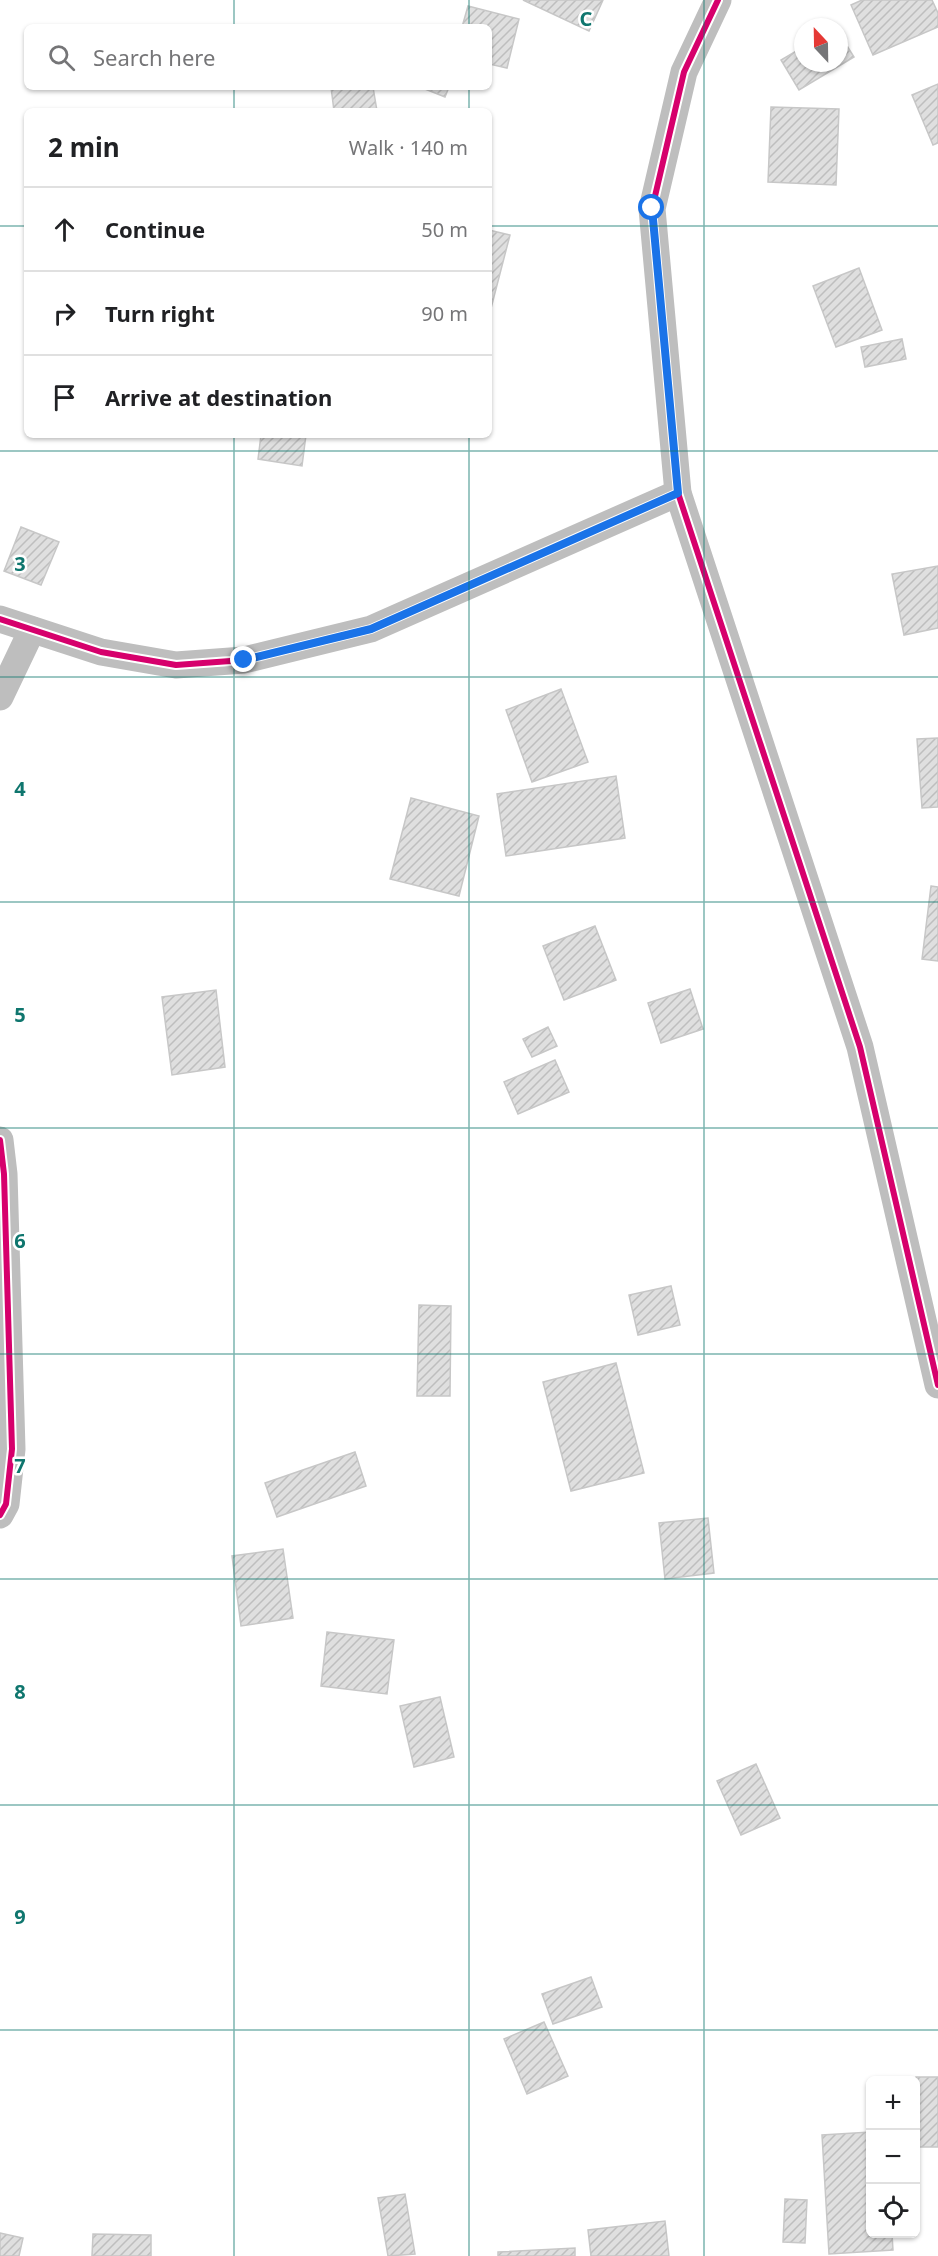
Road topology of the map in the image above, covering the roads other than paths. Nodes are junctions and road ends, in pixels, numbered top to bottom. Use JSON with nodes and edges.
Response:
{"nodes":[{"id":1,"x":718,"y":0,"type":"edge"},
{"id":2,"x":678,"y":493,"type":"junction"},
{"id":3,"x":0,"y":619,"type":"edge"},
{"id":4,"x":32,"y":630,"type":"junction"},
{"id":5,"x":0,"y":697,"type":"edge"},
{"id":6,"x":0,"y":1140,"type":"edge"},
{"id":7,"x":938,"y":1385,"type":"edge"},
{"id":8,"x":0,"y":1515,"type":"edge"}],
"edges":[{"from":1,"to":2,"type":"street"},
{"from":2,"to":4,"type":"street"},
{"from":2,"to":7,"type":"street"},
{"from":3,"to":4,"type":"street"},
{"from":4,"to":5,"type":"street"},
{"from":6,"to":8,"type":"street"}]}
